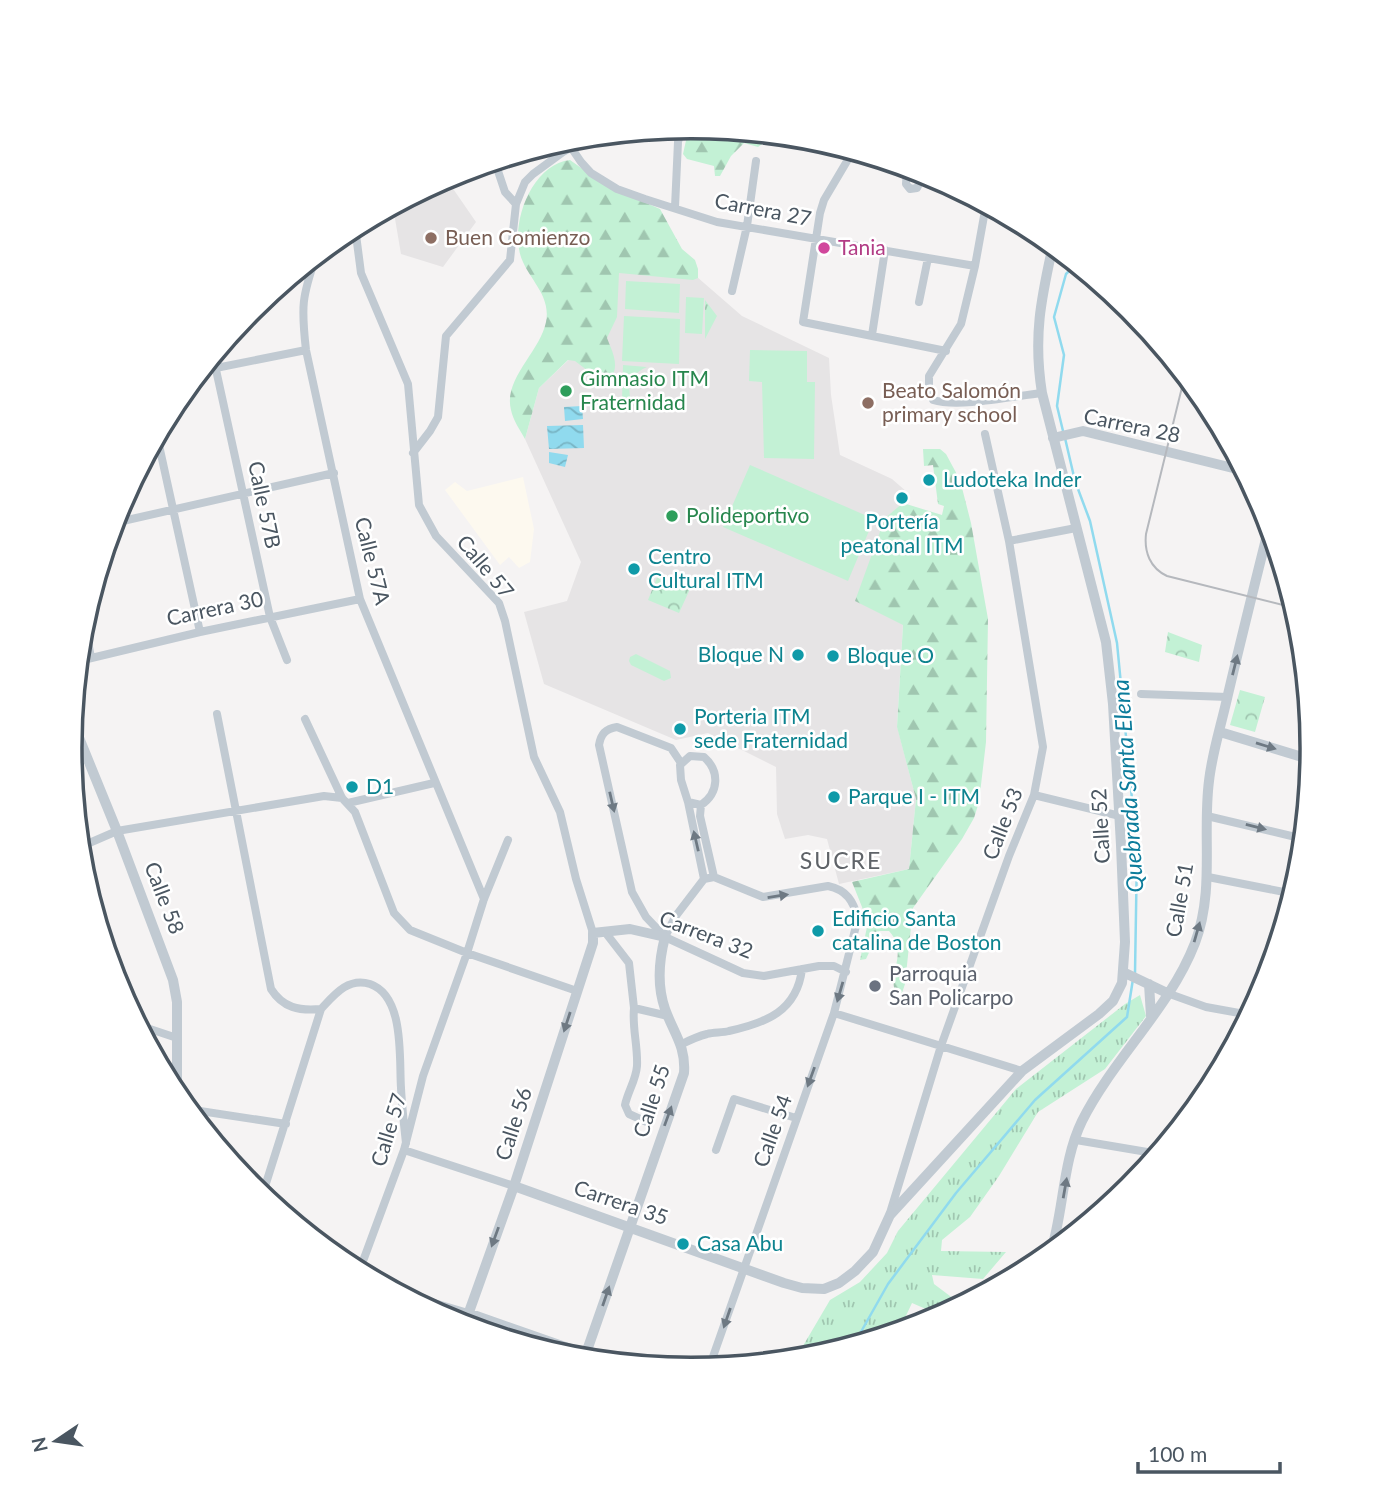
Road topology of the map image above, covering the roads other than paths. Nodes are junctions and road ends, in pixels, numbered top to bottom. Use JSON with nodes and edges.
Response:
{"nodes":[{"id":1,"x":679,"y":140,"type":"edge"},
{"id":2,"x":573,"y":151,"type":"edge"},
{"id":3,"x":555,"y":155,"type":"edge"},
{"id":4,"x":756,"y":160,"type":"dead end"},
{"id":5,"x":848,"y":160,"type":"edge"},
{"id":6,"x":498,"y":171,"type":"edge"},
{"id":7,"x":906,"y":179,"type":"edge"},
{"id":8,"x":920,"y":184,"type":"edge"},
{"id":9,"x":516,"y":204,"type":"junction"},
{"id":10,"x":675,"y":207,"type":"junction"},
{"id":11,"x":984,"y":215,"type":"edge"},
{"id":12,"x":747,"y":226,"type":"junction"},
{"id":13,"x":816,"y":238,"type":"junction"},
{"id":14,"x":357,"y":240,"type":"edge"},
{"id":15,"x":886,"y":250,"type":"junction"},
{"id":16,"x":1051,"y":257,"type":"edge"},
{"id":17,"x":928,"y":258,"type":"junction"},
{"id":18,"x":975,"y":266,"type":"junction"},
{"id":19,"x":310,"y":274,"type":"edge"},
{"id":20,"x":732,"y":291,"type":"dead end"},
{"id":21,"x":919,"y":302,"type":"dead end"},
{"id":22,"x":872,"y":335,"type":"junction"},
{"id":23,"x":306,"y":350,"type":"junction"},
{"id":24,"x":946,"y":351,"type":"junction"},
{"id":25,"x":216,"y":368,"type":"joint"},
{"id":26,"x":1042,"y":393,"type":"junction"},
{"id":27,"x":985,"y":435,"type":"dead end"},
{"id":28,"x":1056,"y":438,"type":"junction"},
{"id":29,"x":161,"y":450,"type":"edge"},
{"id":30,"x":413,"y":453,"type":"junction"},
{"id":31,"x":1232,"y":468,"type":"edge"},
{"id":32,"x":334,"y":473,"type":"junction"},
{"id":33,"x":244,"y":494,"type":"junction"},
{"id":34,"x":173,"y":510,"type":"junction"},
{"id":35,"x":127,"y":520,"type":"edge"},
{"id":36,"x":1076,"y":528,"type":"junction"},
{"id":37,"x":1009,"y":541,"type":"junction"},
{"id":38,"x":1265,"y":544,"type":"edge"},
{"id":39,"x":360,"y":599,"type":"junction"},
{"id":40,"x":270,"y":617,"type":"junction"},
{"id":41,"x":200,"y":632,"type":"junction"},
{"id":42,"x":90,"y":652,"type":"edge"},
{"id":43,"x":91,"y":657,"type":"joint"},
{"id":44,"x":287,"y":660,"type":"dead end"},
{"id":45,"x":1141,"y":694,"type":"dead end"},
{"id":46,"x":1228,"y":697,"type":"junction"},
{"id":47,"x":218,"y":714,"type":"dead end"},
{"id":48,"x":305,"y":719,"type":"dead end"},
{"id":49,"x":1220,"y":732,"type":"junction"},
{"id":50,"x":82,"y":747,"type":"edge"},
{"id":51,"x":1301,"y":757,"type":"edge"},
{"id":52,"x":681,"y":763,"type":"junction"},
{"id":53,"x":434,"y":783,"type":"junction"},
{"id":54,"x":1034,"y":795,"type":"junction"},
{"id":55,"x":345,"y":800,"type":"junction"},
{"id":56,"x":688,"y":802,"type":"junction"},
{"id":57,"x":701,"y":805,"type":"junction"},
{"id":58,"x":236,"y":811,"type":"junction"},
{"id":59,"x":1119,"y":816,"type":"junction"},
{"id":60,"x":1207,"y":816,"type":"junction"},
{"id":61,"x":117,"y":831,"type":"junction"},
{"id":62,"x":1294,"y":837,"type":"edge"},
{"id":63,"x":508,"y":840,"type":"dead end"},
{"id":64,"x":90,"y":843,"type":"edge"},
{"id":65,"x":714,"y":877,"type":"junction"},
{"id":66,"x":1208,"y":877,"type":"junction"},
{"id":67,"x":704,"y":879,"type":"junction"},
{"id":68,"x":1283,"y":893,"type":"edge"},
{"id":69,"x":484,"y":899,"type":"junction"},
{"id":70,"x":605,"y":932,"type":"junction"},
{"id":71,"x":593,"y":933,"type":"junction"},
{"id":72,"x":665,"y":937,"type":"junction"},
{"id":73,"x":467,"y":953,"type":"junction"},
{"id":74,"x":802,"y":969,"type":"junction"},
{"id":75,"x":846,"y":972,"type":"junction"},
{"id":76,"x":1127,"y":974,"type":"junction"},
{"id":77,"x":1148,"y":984,"type":"junction"},
{"id":78,"x":578,"y":990,"type":"junction"},
{"id":79,"x":1167,"y":993,"type":"junction"},
{"id":80,"x":634,"y":1008,"type":"junction"},
{"id":81,"x":321,"y":1009,"type":"junction"},
{"id":82,"x":834,"y":1013,"type":"junction"},
{"id":83,"x":1240,"y":1013,"type":"edge"},
{"id":84,"x":668,"y":1016,"type":"junction"},
{"id":85,"x":1151,"y":1017,"type":"junction"},
{"id":86,"x":151,"y":1029,"type":"edge"},
{"id":87,"x":177,"y":1038,"type":"junction"},
{"id":88,"x":681,"y":1044,"type":"junction"},
{"id":89,"x":942,"y":1046,"type":"junction"},
{"id":90,"x":1022,"y":1071,"type":"junction"},
{"id":91,"x":176,"y":1073,"type":"edge"},
{"id":92,"x":203,"y":1111,"type":"edge"},
{"id":93,"x":796,"y":1118,"type":"junction"},
{"id":94,"x":649,"y":1123,"type":"dead end"},
{"id":95,"x":286,"y":1124,"type":"junction"},
{"id":96,"x":1076,"y":1140,"type":"junction"},
{"id":97,"x":405,"y":1147,"type":"junction"},
{"id":98,"x":716,"y":1150,"type":"dead end"},
{"id":99,"x":1148,"y":1152,"type":"edge"},
{"id":100,"x":266,"y":1184,"type":"edge"},
{"id":101,"x":514,"y":1186,"type":"junction"},
{"id":102,"x":890,"y":1214,"type":"junction"},
{"id":103,"x":629,"y":1226,"type":"junction"},
{"id":104,"x":1056,"y":1236,"type":"edge"},
{"id":105,"x":363,"y":1261,"type":"edge"},
{"id":106,"x":743,"y":1267,"type":"junction"},
{"id":107,"x":824,"y":1289,"type":"joint"},
{"id":108,"x":452,"y":1308,"type":"edge"},
{"id":109,"x":468,"y":1313,"type":"junction"},
{"id":110,"x":520,"y":1333,"type":"edge"},
{"id":111,"x":588,"y":1349,"type":"edge"},
{"id":112,"x":713,"y":1357,"type":"edge"}],
"edges":[{"from":1,"to":10,"type":"street"},
{"from":2,"to":10,"type":"street","name":"Carrera 27"},
{"from":3,"to":9,"type":"street"},
{"from":4,"to":12,"type":"street"},
{"from":5,"to":13,"type":"street"},
{"from":6,"to":9,"type":"street"},
{"from":7,"to":8,"type":"street"},
{"from":9,"to":30,"type":"street"},
{"from":10,"to":12,"type":"street","name":"Carrera 27"},
{"from":11,"to":18,"type":"street"},
{"from":12,"to":13,"type":"street","name":"Carrera 27"},
{"from":12,"to":20,"type":"street"},
{"from":13,"to":15,"type":"street","name":"Carrera 27"},
{"from":13,"to":22,"type":"street"},
{"from":14,"to":30,"type":"street","name":"Calle 57"},
{"from":15,"to":17,"type":"street","name":"Carrera 27"},
{"from":15,"to":22,"type":"street"},
{"from":16,"to":26,"type":"street","name":"Calle 52"},
{"from":17,"to":18,"type":"street","name":"Carrera 27"},
{"from":17,"to":21,"type":"street"},
{"from":18,"to":24,"type":"street"},
{"from":19,"to":23,"type":"street","name":"Calle 57A"},
{"from":22,"to":24,"type":"street"},
{"from":23,"to":25,"type":"street"},
{"from":23,"to":32,"type":"street","name":"Calle 57A"},
{"from":24,"to":26,"type":"street"},
{"from":25,"to":33,"type":"street","name":"Calle 57B"},
{"from":26,"to":28,"type":"street","name":"Calle 52"},
{"from":27,"to":37,"type":"street","name":"Calle 53"},
{"from":28,"to":31,"type":"street","name":"Carrera 28"},
{"from":28,"to":36,"type":"street","name":"Calle 52"},
{"from":29,"to":34,"type":"street"},
{"from":30,"to":71,"type":"street","name":"Calle 57"},
{"from":32,"to":33,"type":"street"},
{"from":32,"to":39,"type":"street","name":"Calle 57A"},
{"from":33,"to":34,"type":"street"},
{"from":33,"to":40,"type":"street","name":"Calle 57B"},
{"from":34,"to":35,"type":"street"},
{"from":34,"to":41,"type":"street"},
{"from":36,"to":37,"type":"street"},
{"from":36,"to":59,"type":"street","name":"Calle 52"},
{"from":37,"to":54,"type":"street","name":"Calle 53"},
{"from":46,"to":38,"type":"street","name":"Calle 51","one_way":true},
{"from":39,"to":40,"type":"street","name":"Carrera 30"},
{"from":39,"to":53,"type":"street","name":"Calle 57A"},
{"from":40,"to":41,"type":"street","name":"Carrera 30"},
{"from":40,"to":44,"type":"street","name":"Calle 57B"},
{"from":41,"to":43,"type":"street","name":"Carrera 30"},
{"from":42,"to":43,"type":"street"},
{"from":45,"to":46,"type":"street"},
{"from":46,"to":49,"type":"street","name":"Calle 51"},
{"from":47,"to":58,"type":"street"},
{"from":48,"to":55,"type":"street"},
{"from":49,"to":51,"type":"street","one_way":true},
{"from":49,"to":60,"type":"street","name":"Calle 51"},
{"from":50,"to":61,"type":"street","name":"Calle 58"},
{"from":52,"to":56,"type":"street"},
{"from":52,"to":57,"type":"street"},
{"from":52,"to":72,"type":"street","one_way":true},
{"from":53,"to":55,"type":"street"},
{"from":53,"to":69,"type":"street","name":"Calle 57A"},
{"from":54,"to":59,"type":"street"},
{"from":54,"to":89,"type":"street","name":"Calle 53"},
{"from":55,"to":58,"type":"street"},
{"from":55,"to":73,"type":"street"},
{"from":56,"to":57,"type":"street"},
{"from":67,"to":56,"type":"street","one_way":true},
{"from":57,"to":65,"type":"street"},
{"from":58,"to":61,"type":"street"},
{"from":58,"to":81,"type":"street"},
{"from":59,"to":76,"type":"street","name":"Calle 52"},
{"from":60,"to":62,"type":"street","one_way":true},
{"from":60,"to":66,"type":"street","name":"Calle 51"},
{"from":61,"to":64,"type":"street"},
{"from":61,"to":87,"type":"street","name":"Calle 58"},
{"from":63,"to":69,"type":"street","name":"Calle 57"},
{"from":65,"to":67,"type":"street"},
{"from":65,"to":75,"type":"street","name":"Calle 54","one_way":true},
{"from":66,"to":68,"type":"street"},
{"from":79,"to":66,"type":"street","name":"Calle 51","one_way":true},
{"from":67,"to":72,"type":"street"},
{"from":69,"to":73,"type":"street","name":"Calle 57"},
{"from":70,"to":71,"type":"street","name":"Carrera 32"},
{"from":70,"to":72,"type":"street","name":"Carrera 32"},
{"from":70,"to":80,"type":"street"},
{"from":71,"to":78,"type":"street","name":"Calle 56"},
{"from":72,"to":74,"type":"street","name":"Carrera 32"},
{"from":72,"to":84,"type":"street","name":"Calle 55"},
{"from":73,"to":78,"type":"street"},
{"from":73,"to":97,"type":"street","name":"Calle 57"},
{"from":74,"to":75,"type":"street","name":"Carrera 32"},
{"from":74,"to":88,"type":"street"},
{"from":75,"to":82,"type":"street","name":"Calle 54","one_way":true},
{"from":76,"to":77,"type":"street"},
{"from":76,"to":90,"type":"street","name":"Calle 52"},
{"from":77,"to":79,"type":"street"},
{"from":77,"to":85,"type":"street"},
{"from":78,"to":101,"type":"street","name":"Calle 56","one_way":true},
{"from":79,"to":83,"type":"street"},
{"from":79,"to":85,"type":"street","name":"Calle 51"},
{"from":80,"to":84,"type":"street"},
{"from":80,"to":94,"type":"street"},
{"from":81,"to":95,"type":"street"},
{"from":81,"to":97,"type":"street"},
{"from":82,"to":89,"type":"street"},
{"from":82,"to":93,"type":"street","name":"Calle 54","one_way":true},
{"from":84,"to":88,"type":"street","name":"Calle 55"},
{"from":85,"to":96,"type":"street","name":"Calle 51"},
{"from":86,"to":87,"type":"street"},
{"from":87,"to":91,"type":"street","name":"Calle 58"},
{"from":103,"to":88,"type":"street","name":"Calle 55","one_way":true},
{"from":89,"to":90,"type":"street"},
{"from":89,"to":102,"type":"street","name":"Calle 53"},
{"from":90,"to":102,"type":"street","name":"Calle 52"},
{"from":92,"to":95,"type":"street"},
{"from":93,"to":98,"type":"street"},
{"from":93,"to":106,"type":"street","name":"Calle 54"},
{"from":95,"to":100,"type":"street"},
{"from":96,"to":99,"type":"street"},
{"from":104,"to":96,"type":"street","name":"Calle 51","one_way":true},
{"from":97,"to":101,"type":"street","name":"Carrera 35"},
{"from":97,"to":105,"type":"street","name":"Calle 57"},
{"from":101,"to":103,"type":"street","name":"Carrera 35"},
{"from":101,"to":109,"type":"street","name":"Calle 56","one_way":true},
{"from":102,"to":107,"type":"street","name":"Calle 52"},
{"from":103,"to":106,"type":"street","name":"Carrera 35"},
{"from":111,"to":103,"type":"street","name":"Calle 55","one_way":true},
{"from":106,"to":107,"type":"street","name":"Carrera 35"},
{"from":106,"to":112,"type":"street","name":"Calle 54","one_way":true},
{"from":108,"to":109,"type":"street"},
{"from":109,"to":110,"type":"street"}]}
